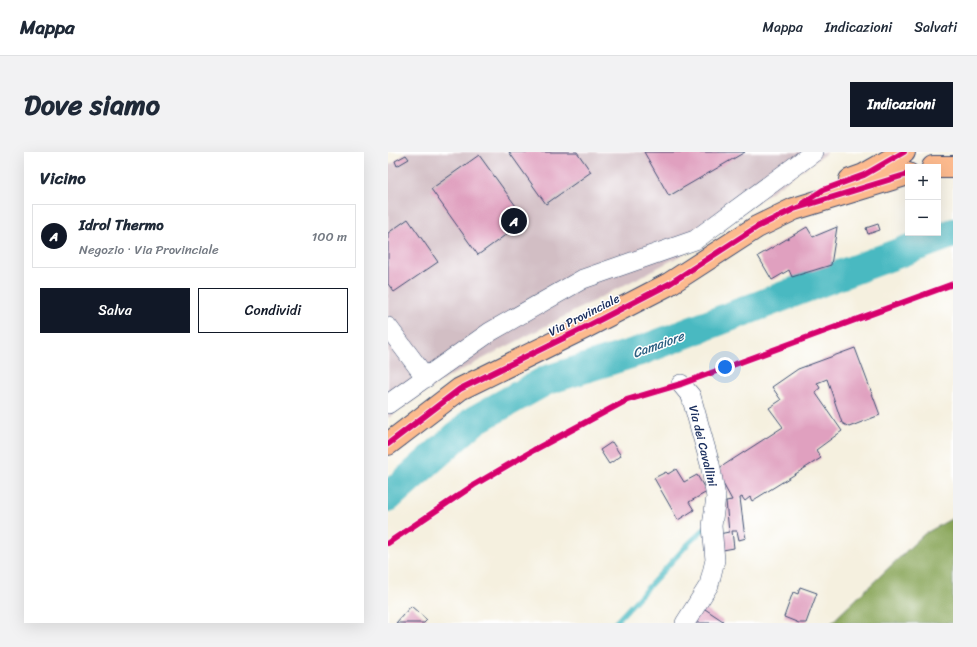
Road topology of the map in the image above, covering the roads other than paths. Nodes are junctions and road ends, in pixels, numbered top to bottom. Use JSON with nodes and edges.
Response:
{"nodes":[{"id":1,"x":814,"y":152,"type":"edge"},
{"id":2,"x":904,"y":152,"type":"edge"},
{"id":3,"x":941,"y":167,"type":"edge"},
{"id":4,"x":953,"y":167,"type":"edge"},
{"id":5,"x":905,"y":175,"type":"edge"},
{"id":6,"x":794,"y":209,"type":"junction"},
{"id":7,"x":388,"y":327,"type":"edge"},
{"id":8,"x":426,"y":378,"type":"junction"},
{"id":9,"x":682,"y":384,"type":"dead end"},
{"id":10,"x":388,"y":404,"type":"edge"},
{"id":11,"x":388,"y":444,"type":"edge"},
{"id":12,"x":685,"y":623,"type":"edge"}],
"edges":[{"from":1,"to":8,"type":"street"},
{"from":2,"to":6,"type":"main road","name":"Via Provinciale"},
{"from":3,"to":4,"type":"main road"},
{"from":5,"to":6,"type":"main road","name":"Via Provinciale"},
{"from":6,"to":11,"type":"main road","name":"Via Provinciale"},
{"from":7,"to":8,"type":"street"},
{"from":8,"to":10,"type":"street"},
{"from":9,"to":12,"type":"street","name":"Via dei Cavallini"}]}
